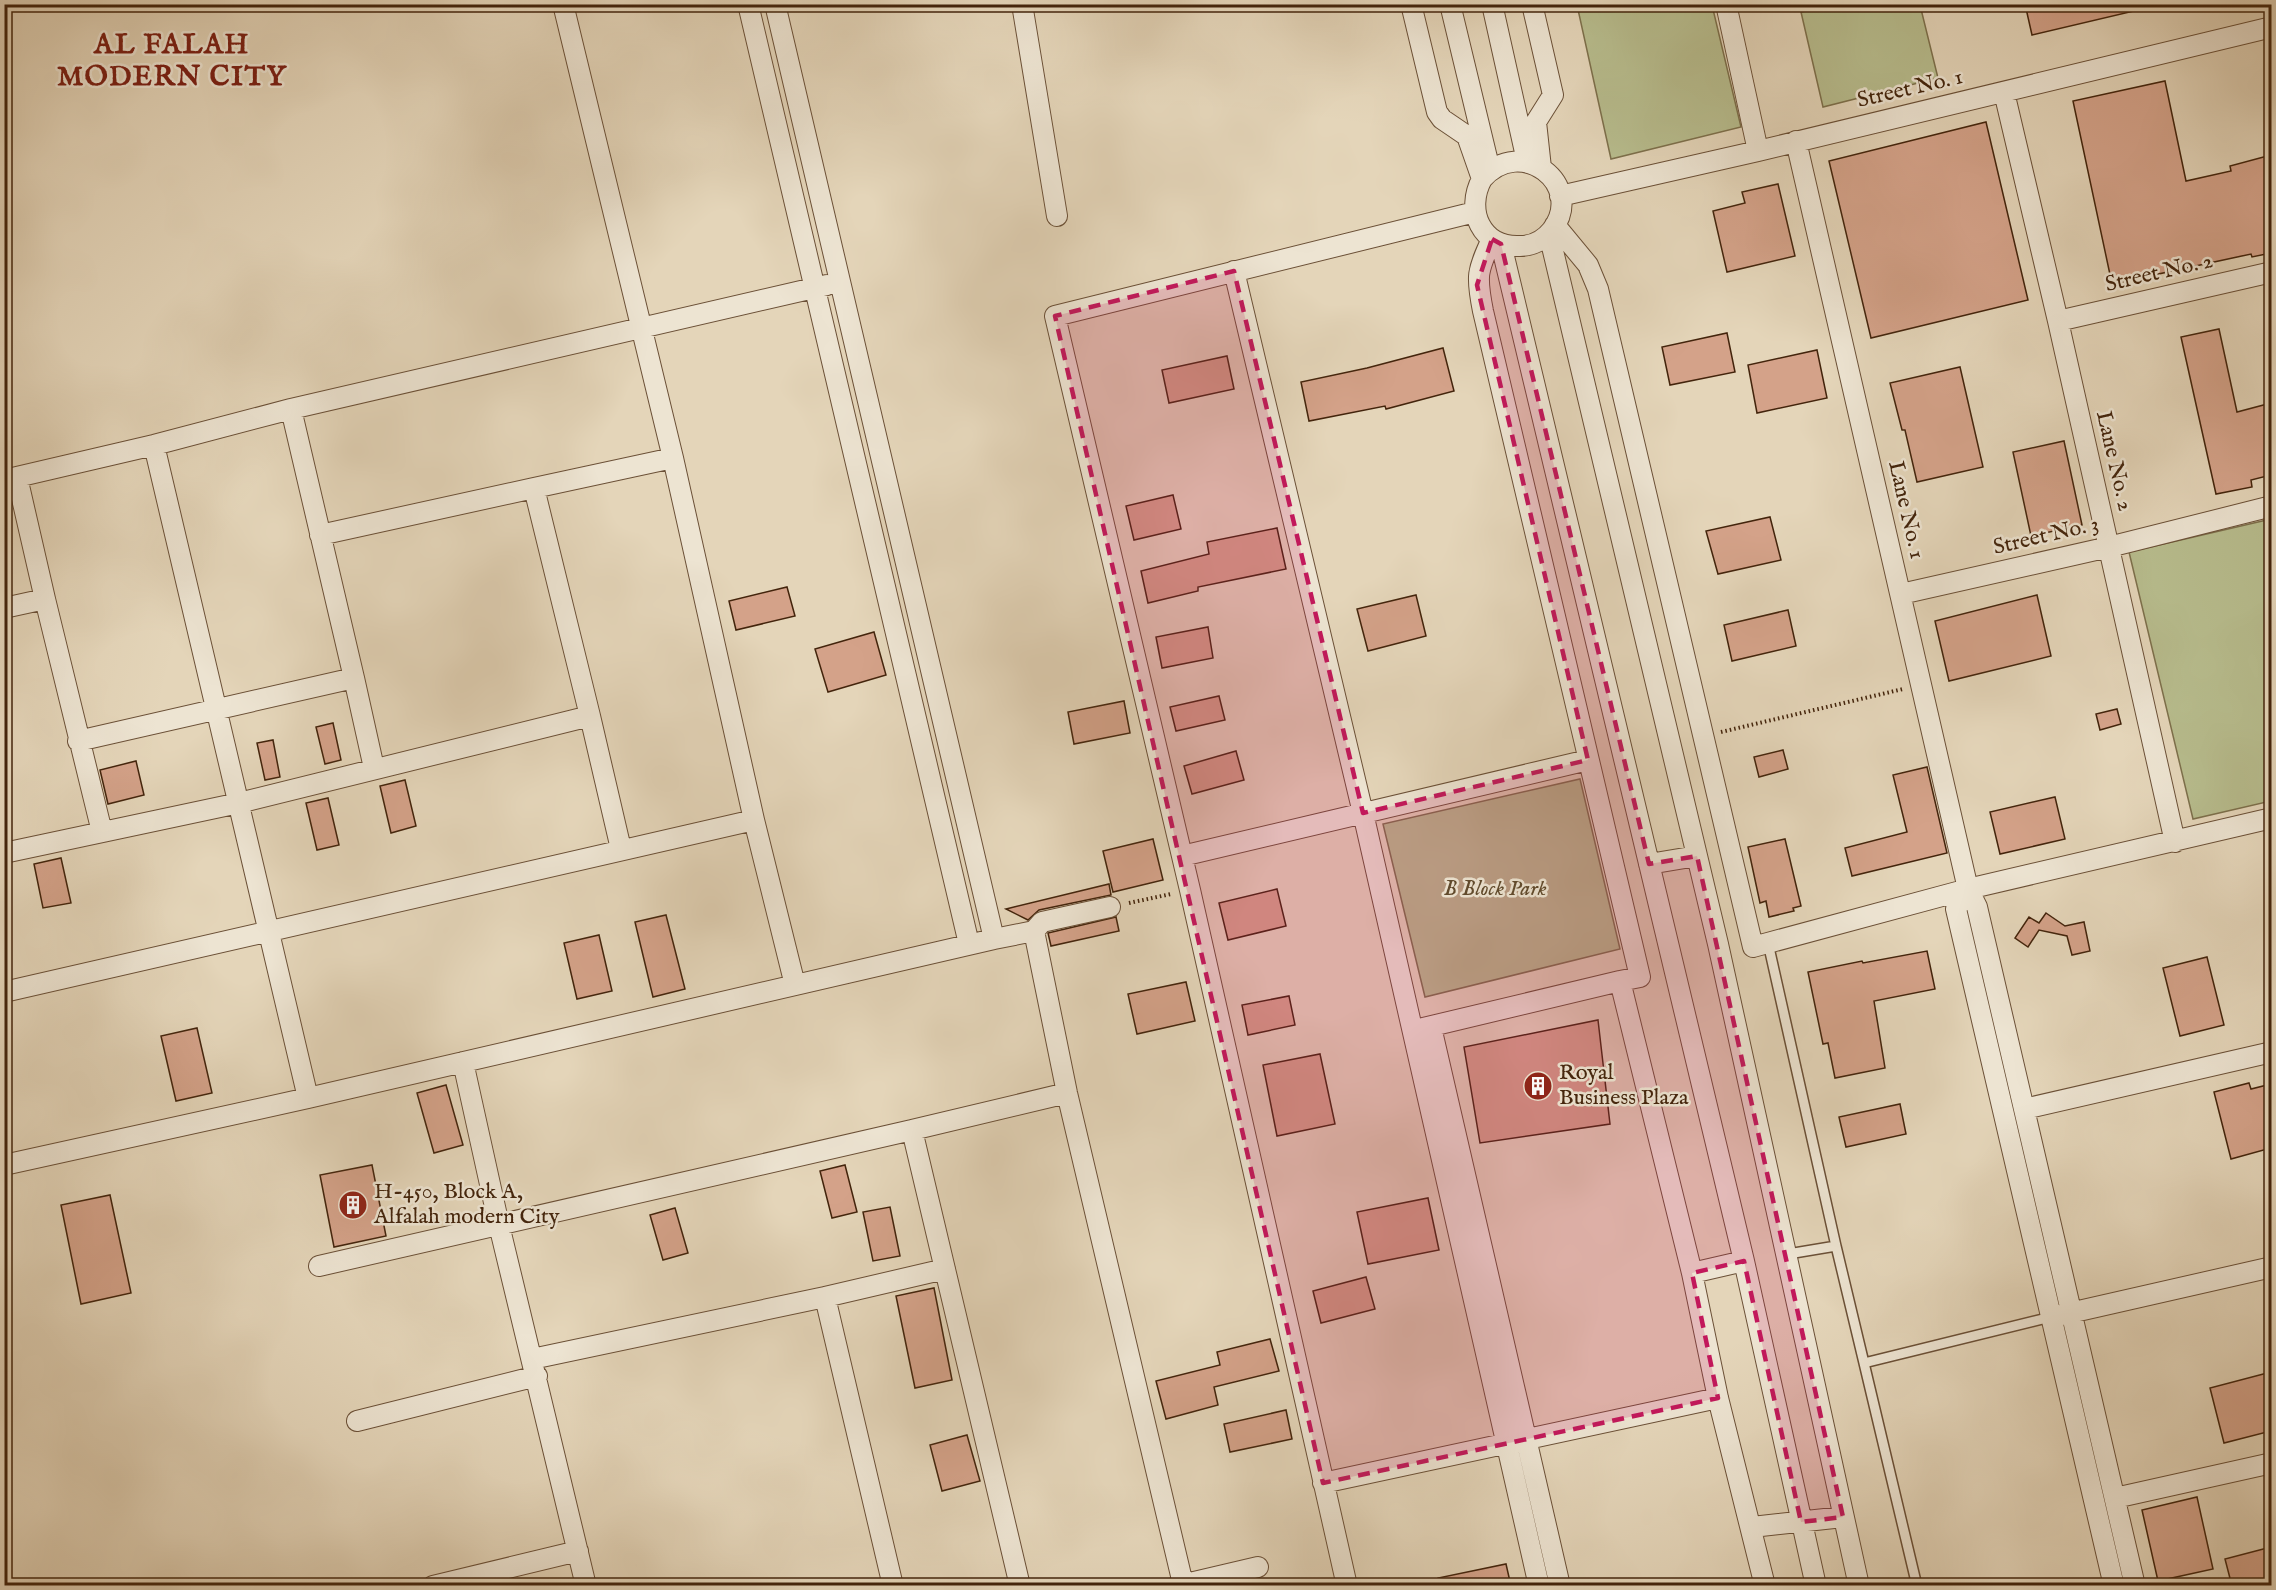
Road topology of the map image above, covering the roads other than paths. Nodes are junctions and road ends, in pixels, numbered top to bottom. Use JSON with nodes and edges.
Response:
{"nodes":[{"id":1,"x":563,"y":4,"type":"edge"},
{"id":2,"x":748,"y":4,"type":"edge"},
{"id":3,"x":776,"y":4,"type":"edge"},
{"id":4,"x":1022,"y":4,"type":"edge"},
{"id":5,"x":1411,"y":4,"type":"edge"},
{"id":6,"x":1450,"y":4,"type":"edge"},
{"id":7,"x":1492,"y":4,"type":"edge"},
{"id":8,"x":1532,"y":4,"type":"edge"},
{"id":9,"x":1726,"y":4,"type":"edge"},
{"id":10,"x":2271,"y":27,"type":"edge"},
{"id":11,"x":2004,"y":92,"type":"junction"},
{"id":12,"x":1796,"y":141,"type":"junction"},
{"id":13,"x":1758,"y":151,"type":"junction"},
{"id":14,"x":1534,"y":165,"type":"junction"},
{"id":15,"x":1486,"y":175,"type":"junction"},
{"id":16,"x":1560,"y":196,"type":"junction"},
{"id":17,"x":1475,"y":212,"type":"junction"},
{"id":18,"x":1057,"y":216,"type":"dead end"},
{"id":19,"x":1552,"y":229,"type":"junction"},
{"id":20,"x":1496,"y":241,"type":"junction"},
{"id":21,"x":1234,"y":271,"type":"junction"},
{"id":22,"x":2271,"y":272,"type":"edge"},
{"id":23,"x":842,"y":282,"type":"junction"},
{"id":24,"x":815,"y":288,"type":"junction"},
{"id":25,"x":2058,"y":321,"type":"junction"},
{"id":26,"x":641,"y":329,"type":"junction"},
{"id":27,"x":291,"y":409,"type":"junction"},
{"id":28,"x":154,"y":445,"type":"junction"},
{"id":29,"x":673,"y":458,"type":"junction"},
{"id":30,"x":11,"y":479,"type":"edge"},
{"id":31,"x":534,"y":488,"type":"junction"},
{"id":32,"x":2271,"y":506,"type":"edge"},
{"id":33,"x":320,"y":535,"type":"junction"},
{"id":34,"x":2109,"y":547,"type":"junction"},
{"id":35,"x":1901,"y":594,"type":"junction"},
{"id":36,"x":45,"y":598,"type":"junction"},
{"id":37,"x":4,"y":608,"type":"edge"},
{"id":38,"x":354,"y":678,"type":"junction"},
{"id":39,"x":216,"y":708,"type":"junction"},
{"id":40,"x":590,"y":716,"type":"junction"},
{"id":41,"x":78,"y":741,"type":"junction"},
{"id":42,"x":1588,"y":760,"type":"junction"},
{"id":43,"x":374,"y":768,"type":"junction"},
{"id":44,"x":239,"y":803,"type":"junction"},
{"id":45,"x":1363,"y":813,"type":"junction"},
{"id":46,"x":2271,"y":818,"type":"edge"},
{"id":47,"x":754,"y":820,"type":"junction"},
{"id":48,"x":102,"y":832,"type":"junction"},
{"id":49,"x":2175,"y":842,"type":"junction"},
{"id":50,"x":621,"y":849,"type":"junction"},
{"id":51,"x":4,"y":854,"type":"edge"},
{"id":52,"x":1697,"y":855,"type":"junction"},
{"id":53,"x":1182,"y":856,"type":"junction"},
{"id":54,"x":1649,"y":864,"type":"junction"},
{"id":55,"x":1968,"y":889,"type":"junction"},
{"id":56,"x":1110,"y":907,"type":"road end"},
{"id":57,"x":1034,"y":931,"type":"junction"},
{"id":58,"x":269,"y":932,"type":"junction"},
{"id":59,"x":994,"y":939,"type":"junction"},
{"id":60,"x":969,"y":944,"type":"junction"},
{"id":61,"x":1761,"y":945,"type":"junction"},
{"id":62,"x":1620,"y":981,"type":"junction"},
{"id":63,"x":795,"y":985,"type":"junction"},
{"id":64,"x":4,"y":992,"type":"edge"},
{"id":65,"x":1422,"y":1029,"type":"junction"},
{"id":66,"x":2271,"y":1052,"type":"edge"},
{"id":67,"x":463,"y":1062,"type":"junction"},
{"id":68,"x":1067,"y":1093,"type":"junction"},
{"id":69,"x":308,"y":1098,"type":"junction"},
{"id":70,"x":2024,"y":1109,"type":"junction"},
{"id":71,"x":912,"y":1130,"type":"junction"},
{"id":72,"x":4,"y":1165,"type":"edge"},
{"id":73,"x":499,"y":1225,"type":"junction"},
{"id":74,"x":1836,"y":1246,"type":"junction"},
{"id":75,"x":1788,"y":1254,"type":"junction"},
{"id":76,"x":1744,"y":1261,"type":"junction"},
{"id":77,"x":319,"y":1266,"type":"dead end"},
{"id":78,"x":2271,"y":1267,"type":"edge"},
{"id":79,"x":945,"y":1269,"type":"junction"},
{"id":80,"x":1692,"y":1273,"type":"junction"},
{"id":81,"x":825,"y":1297,"type":"junction"},
{"id":82,"x":2062,"y":1315,"type":"junction"},
{"id":83,"x":1864,"y":1363,"type":"junction"},
{"id":84,"x":535,"y":1368,"type":"junction"},
{"id":85,"x":1718,"y":1398,"type":"junction"},
{"id":86,"x":357,"y":1421,"type":"dead end"},
{"id":87,"x":1516,"y":1441,"type":"junction"},
{"id":88,"x":2271,"y":1463,"type":"edge"},
{"id":89,"x":1323,"y":1483,"type":"junction"},
{"id":90,"x":2115,"y":1498,"type":"junction"},
{"id":91,"x":1843,"y":1517,"type":"junction"},
{"id":92,"x":1801,"y":1522,"type":"junction"},
{"id":93,"x":1752,"y":1527,"type":"junction"},
{"id":94,"x":578,"y":1551,"type":"junction"},
{"id":95,"x":1258,"y":1568,"type":"dead end"},
{"id":96,"x":1180,"y":1585,"type":"edge"},
{"id":97,"x":433,"y":1586,"type":"edge"},
{"id":98,"x":586,"y":1586,"type":"edge"},
{"id":99,"x":893,"y":1586,"type":"edge"},
{"id":100,"x":1020,"y":1586,"type":"edge"},
{"id":101,"x":1347,"y":1586,"type":"edge"},
{"id":102,"x":1539,"y":1586,"type":"edge"},
{"id":103,"x":1560,"y":1586,"type":"edge"},
{"id":104,"x":1765,"y":1586,"type":"edge"},
{"id":105,"x":1816,"y":1586,"type":"edge"},
{"id":106,"x":1859,"y":1586,"type":"edge"},
{"id":107,"x":1917,"y":1586,"type":"edge"},
{"id":108,"x":2114,"y":1586,"type":"edge"},
{"id":109,"x":2134,"y":1586,"type":"edge"}],
"edges":[{"from":1,"to":26,"type":"street"},
{"from":2,"to":24,"type":"street"},
{"from":3,"to":23,"type":"street"},
{"from":4,"to":18,"type":"street"},
{"from":5,"to":15,"type":"street"},
{"from":6,"to":15,"type":"street"},
{"from":7,"to":14,"type":"street"},
{"from":8,"to":14,"type":"street"},
{"from":9,"to":13,"type":"street"},
{"from":10,"to":11,"type":"street","name":"Street No. 1"},
{"from":11,"to":12,"type":"street","name":"Street No. 1"},
{"from":11,"to":25,"type":"street","name":"Lane No. 2"},
{"from":12,"to":13,"type":"street","name":"Street No. 1"},
{"from":12,"to":35,"type":"street","name":"Lane No. 1"},
{"from":13,"to":16,"type":"street","name":"Street No. 1"},
{"from":14,"to":15,"type":"street"},
{"from":14,"to":16,"type":"street"},
{"from":15,"to":17,"type":"street"},
{"from":16,"to":19,"type":"street"},
{"from":17,"to":20,"type":"street"},
{"from":17,"to":21,"type":"street"},
{"from":19,"to":20,"type":"street"},
{"from":19,"to":52,"type":"street"},
{"from":19,"to":61,"type":"street"},
{"from":20,"to":42,"type":"street"},
{"from":20,"to":54,"type":"street"},
{"from":21,"to":45,"type":"street"},
{"from":21,"to":53,"type":"street"},
{"from":22,"to":25,"type":"street","name":"Street No. 2"},
{"from":23,"to":24,"type":"street"},
{"from":23,"to":59,"type":"street"},
{"from":24,"to":26,"type":"street"},
{"from":24,"to":60,"type":"street"},
{"from":25,"to":34,"type":"street","name":"Lane No. 2"},
{"from":26,"to":27,"type":"street"},
{"from":26,"to":29,"type":"street"},
{"from":27,"to":28,"type":"street"},
{"from":27,"to":33,"type":"street"},
{"from":28,"to":30,"type":"street"},
{"from":28,"to":39,"type":"street"},
{"from":29,"to":31,"type":"street"},
{"from":29,"to":47,"type":"street"},
{"from":30,"to":36,"type":"street"},
{"from":31,"to":33,"type":"street"},
{"from":31,"to":40,"type":"street"},
{"from":32,"to":34,"type":"street","name":"Street No. 3"},
{"from":33,"to":38,"type":"street"},
{"from":34,"to":35,"type":"street","name":"Street No. 3"},
{"from":34,"to":49,"type":"street","name":"Lane No. 2"},
{"from":35,"to":55,"type":"street","name":"Lane No. 1"},
{"from":36,"to":37,"type":"street"},
{"from":36,"to":41,"type":"street"},
{"from":38,"to":39,"type":"street"},
{"from":38,"to":43,"type":"street"},
{"from":39,"to":41,"type":"street"},
{"from":39,"to":44,"type":"street"},
{"from":40,"to":43,"type":"street"},
{"from":40,"to":50,"type":"street"},
{"from":41,"to":48,"type":"street"},
{"from":42,"to":45,"type":"street"},
{"from":42,"to":62,"type":"street"},
{"from":43,"to":44,"type":"street"},
{"from":44,"to":48,"type":"street"},
{"from":44,"to":58,"type":"street"},
{"from":45,"to":53,"type":"street"},
{"from":45,"to":65,"type":"street"},
{"from":46,"to":49,"type":"street"},
{"from":47,"to":50,"type":"street"},
{"from":47,"to":63,"type":"street"},
{"from":48,"to":51,"type":"street"},
{"from":49,"to":55,"type":"street"},
{"from":50,"to":58,"type":"street"},
{"from":52,"to":54,"type":"street"},
{"from":52,"to":75,"type":"street"},
{"from":53,"to":89,"type":"street"},
{"from":54,"to":76,"type":"street"},
{"from":55,"to":61,"type":"street"},
{"from":55,"to":70,"type":"street","name":"Lane No. 1"},
{"from":55,"to":82,"type":"street"},
{"from":56,"to":57,"type":"street"},
{"from":57,"to":59,"type":"street"},
{"from":57,"to":68,"type":"street"},
{"from":58,"to":64,"type":"street"},
{"from":58,"to":69,"type":"street"},
{"from":59,"to":60,"type":"street"},
{"from":60,"to":63,"type":"street"},
{"from":61,"to":74,"type":"lane"},
{"from":62,"to":65,"type":"street"},
{"from":62,"to":80,"type":"street"},
{"from":63,"to":67,"type":"street"},
{"from":65,"to":87,"type":"street"},
{"from":66,"to":70,"type":"street"},
{"from":67,"to":69,"type":"street"},
{"from":67,"to":73,"type":"street"},
{"from":68,"to":71,"type":"street"},
{"from":68,"to":96,"type":"street"},
{"from":69,"to":72,"type":"street"},
{"from":70,"to":82,"type":"street","name":"Lane No. 1"},
{"from":71,"to":73,"type":"street"},
{"from":71,"to":79,"type":"street"},
{"from":73,"to":77,"type":"street"},
{"from":73,"to":84,"type":"street"},
{"from":74,"to":75,"type":"lane"},
{"from":74,"to":83,"type":"lane"},
{"from":75,"to":91,"type":"street"},
{"from":76,"to":80,"type":"street"},
{"from":76,"to":92,"type":"street"},
{"from":78,"to":82,"type":"street"},
{"from":79,"to":81,"type":"street"},
{"from":79,"to":100,"type":"street"},
{"from":80,"to":85,"type":"street"},
{"from":81,"to":84,"type":"street"},
{"from":81,"to":99,"type":"street"},
{"from":82,"to":83,"type":"lane"},
{"from":82,"to":90,"type":"street"},
{"from":82,"to":108,"type":"street"},
{"from":83,"to":107,"type":"lane"},
{"from":84,"to":86,"type":"street"},
{"from":84,"to":94,"type":"street"},
{"from":85,"to":87,"type":"street"},
{"from":85,"to":93,"type":"street"},
{"from":87,"to":89,"type":"street"},
{"from":87,"to":102,"type":"street"},
{"from":87,"to":103,"type":"street"},
{"from":88,"to":90,"type":"street"},
{"from":89,"to":101,"type":"street"},
{"from":90,"to":109,"type":"street"},
{"from":91,"to":92,"type":"street"},
{"from":91,"to":106,"type":"street"},
{"from":92,"to":93,"type":"street"},
{"from":92,"to":105,"type":"street"},
{"from":93,"to":104,"type":"street"},
{"from":94,"to":97,"type":"street"},
{"from":94,"to":98,"type":"street"},
{"from":95,"to":96,"type":"street"}]}
